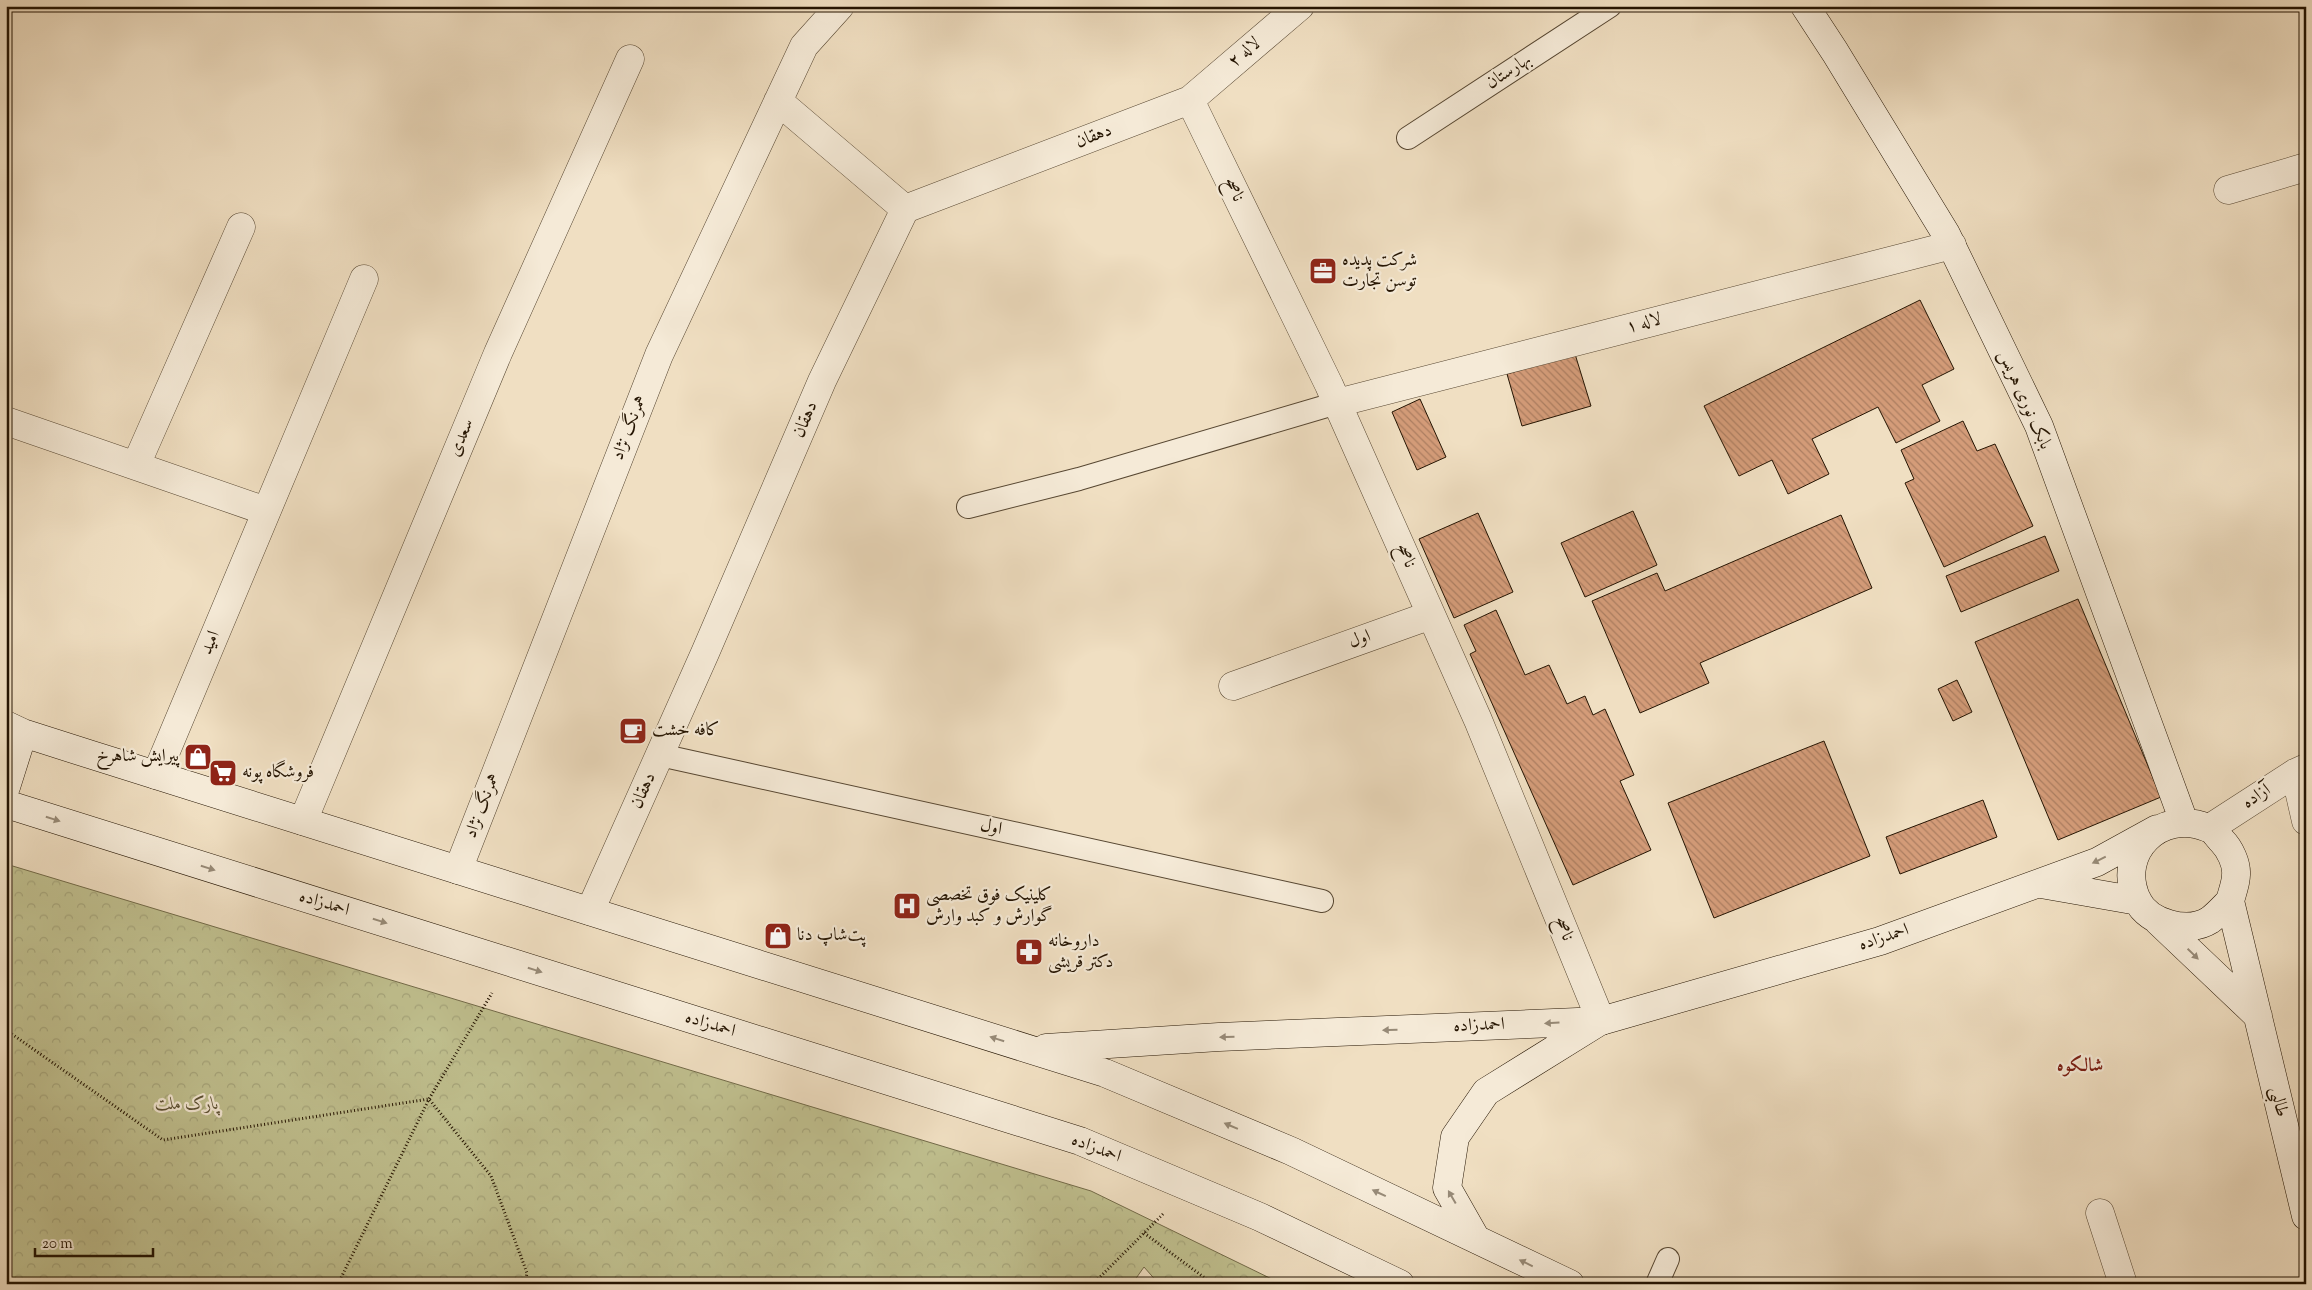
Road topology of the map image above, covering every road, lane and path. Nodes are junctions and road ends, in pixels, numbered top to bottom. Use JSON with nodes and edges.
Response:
{"nodes":[{"id":1,"x":840,"y":6,"type":"edge"},
{"id":2,"x":1300,"y":6,"type":"edge"},
{"id":3,"x":1610,"y":6,"type":"edge"},
{"id":4,"x":1805,"y":6,"type":"edge"},
{"id":5,"x":630,"y":59,"type":"dead end"},
{"id":6,"x":1190,"y":100,"type":"junction"},
{"id":7,"x":778,"y":101,"type":"junction"},
{"id":8,"x":1408,"y":138,"type":"dead end"},
{"id":9,"x":2306,"y":167,"type":"edge"},
{"id":10,"x":2228,"y":190,"type":"dead end"},
{"id":11,"x":905,"y":209,"type":"junction"},
{"id":12,"x":241,"y":227,"type":"dead end"},
{"id":13,"x":1952,"y":245,"type":"junction"},
{"id":14,"x":364,"y":279,"type":"dead end"},
{"id":15,"x":1337,"y":403,"type":"junction"},
{"id":16,"x":6,"y":421,"type":"edge"},
{"id":17,"x":136,"y":465,"type":"junction"},
{"id":18,"x":968,"y":507,"type":"dead end"},
{"id":19,"x":266,"y":511,"type":"junction"},
{"id":20,"x":1431,"y":615,"type":"junction"},
{"id":21,"x":1233,"y":686,"type":"dead end"},
{"id":22,"x":15,"y":729,"type":"edge"},
{"id":23,"x":660,"y":756,"type":"junction"},
{"id":24,"x":2300,"y":770,"type":"edge"},
{"id":25,"x":156,"y":775,"type":"junction"},
{"id":26,"x":6,"y":787,"type":"edge"},
{"id":27,"x":6,"y":804,"type":"edge"},
{"id":28,"x":303,"y":821,"type":"junction"},
{"id":29,"x":2306,"y":821,"type":"edge"},
{"id":30,"x":2184,"y":822,"type":"junction"},
{"id":31,"x":2210,"y":828,"type":"junction"},
{"id":32,"x":2157,"y":829,"type":"junction"},
{"id":33,"x":458,"y":870,"type":"junction"},
{"id":34,"x":2041,"y":884,"type":"junction"},
{"id":35,"x":1322,"y":901,"type":"dead end"},
{"id":36,"x":2138,"y":901,"type":"junction"},
{"id":37,"x":2230,"y":901,"type":"junction"},
{"id":38,"x":590,"y":912,"type":"junction"},
{"id":39,"x":2157,"y":920,"type":"junction"},
{"id":40,"x":511,"y":963,"type":"junction"},
{"id":41,"x":2258,"y":1016,"type":"junction"},
{"id":42,"x":1601,"y":1021,"type":"junction"},
{"id":43,"x":6,"y":1030,"type":"edge"},
{"id":44,"x":1028,"y":1049,"type":"junction"},
{"id":45,"x":429,"y":1099,"type":"junction"},
{"id":46,"x":1190,"y":1187,"type":"junction"},
{"id":47,"x":2100,"y":1213,"type":"dead end"},
{"id":48,"x":2306,"y":1216,"type":"edge"},
{"id":49,"x":1144,"y":1233,"type":"junction"},
{"id":50,"x":1476,"y":1239,"type":"junction"},
{"id":51,"x":1668,"y":1259,"type":"dead end"},
{"id":52,"x":338,"y":1284,"type":"edge"},
{"id":53,"x":525,"y":1284,"type":"edge"},
{"id":54,"x":1093,"y":1284,"type":"edge"},
{"id":55,"x":1213,"y":1284,"type":"edge"},
{"id":56,"x":1400,"y":1284,"type":"edge"},
{"id":57,"x":1570,"y":1284,"type":"edge"},
{"id":58,"x":1657,"y":1284,"type":"edge"},
{"id":59,"x":2123,"y":1284,"type":"edge"}],
"edges":[{"from":1,"to":7,"type":"main road","name":"همرنگ نژاد"},
{"from":2,"to":6,"type":"main road","name":"لاله ۲"},
{"from":3,"to":8,"type":"lane","name":"بهارستان"},
{"from":4,"to":13,"type":"main road","name":"بابک نوری هریس"},
{"from":5,"to":28,"type":"main road","name":"سعدی"},
{"from":6,"to":11,"type":"main road","name":"دهقان"},
{"from":6,"to":15,"type":"main road","name":"ناصح"},
{"from":7,"to":11,"type":"main road"},
{"from":7,"to":33,"type":"main road","name":"همرنگ نژاد"},
{"from":9,"to":10,"type":"main road"},
{"from":11,"to":23,"type":"main road","name":"دهقان"},
{"from":12,"to":17,"type":"main road"},
{"from":13,"to":15,"type":"main road","name":"لاله ۱"},
{"from":13,"to":30,"type":"main road","name":"بابک نوری هریس"},
{"from":14,"to":19,"type":"main road","name":"امید"},
{"from":15,"to":18,"type":"lane"},
{"from":15,"to":20,"type":"main road","name":"ناصح"},
{"from":16,"to":17,"type":"main road"},
{"from":17,"to":19,"type":"main road"},
{"from":19,"to":25,"type":"main road","name":"امید"},
{"from":20,"to":21,"type":"main road","name":"اول"},
{"from":20,"to":42,"type":"main road","name":"ناصح"},
{"from":22,"to":25,"type":"main road","name":"احمدزاده"},
{"from":22,"to":26,"type":"main road"},
{"from":23,"to":35,"type":"lane","name":"اول"},
{"from":23,"to":38,"type":"main road","name":"دهقان"},
{"from":24,"to":29,"type":"main road"},
{"from":24,"to":31,"type":"main road","name":"آزاده"},
{"from":25,"to":28,"type":"main road","name":"احمدزاده"},
{"from":27,"to":40,"type":"main road","name":"احمدزاده","one_way":true},
{"from":28,"to":33,"type":"main road","name":"احمدزاده"},
{"from":30,"to":31,"type":"main road"},
{"from":30,"to":32,"type":"main road"},
{"from":31,"to":37,"type":"main road"},
{"from":32,"to":34,"type":"main road","name":"احمدزاده","one_way":true},
{"from":32,"to":36,"type":"main road"},
{"from":33,"to":38,"type":"main road","name":"احمدزاده"},
{"from":34,"to":36,"type":"main road"},
{"from":34,"to":42,"type":"main road","name":"احمدزاده"},
{"from":36,"to":39,"type":"main road"},
{"from":37,"to":39,"type":"main road"},
{"from":37,"to":41,"type":"main road","name":"طالبی"},
{"from":44,"to":38,"type":"main road","name":"احمدزاده","one_way":true},
{"from":39,"to":41,"type":"main road","one_way":true},
{"from":40,"to":45,"type":"path"},
{"from":40,"to":46,"type":"main road","name":"احمدزاده","one_way":true},
{"from":41,"to":48,"type":"main road","name":"طالبی"},
{"from":42,"to":44,"type":"main road","name":"احمدزاده","one_way":true},
{"from":50,"to":42,"type":"main road","name":"احمدزاده","one_way":true},
{"from":43,"to":45,"type":"path"},
{"from":50,"to":44,"type":"main road","name":"احمدزاده","one_way":true},
{"from":45,"to":52,"type":"path"},
{"from":45,"to":53,"type":"path"},
{"from":46,"to":49,"type":"path"},
{"from":46,"to":56,"type":"main road","name":"احمدزاده"},
{"from":47,"to":59,"type":"main road"},
{"from":49,"to":54,"type":"path"},
{"from":49,"to":55,"type":"path"},
{"from":57,"to":50,"type":"main road","name":"احمدزاده","one_way":true},
{"from":51,"to":58,"type":"lane"}]}
